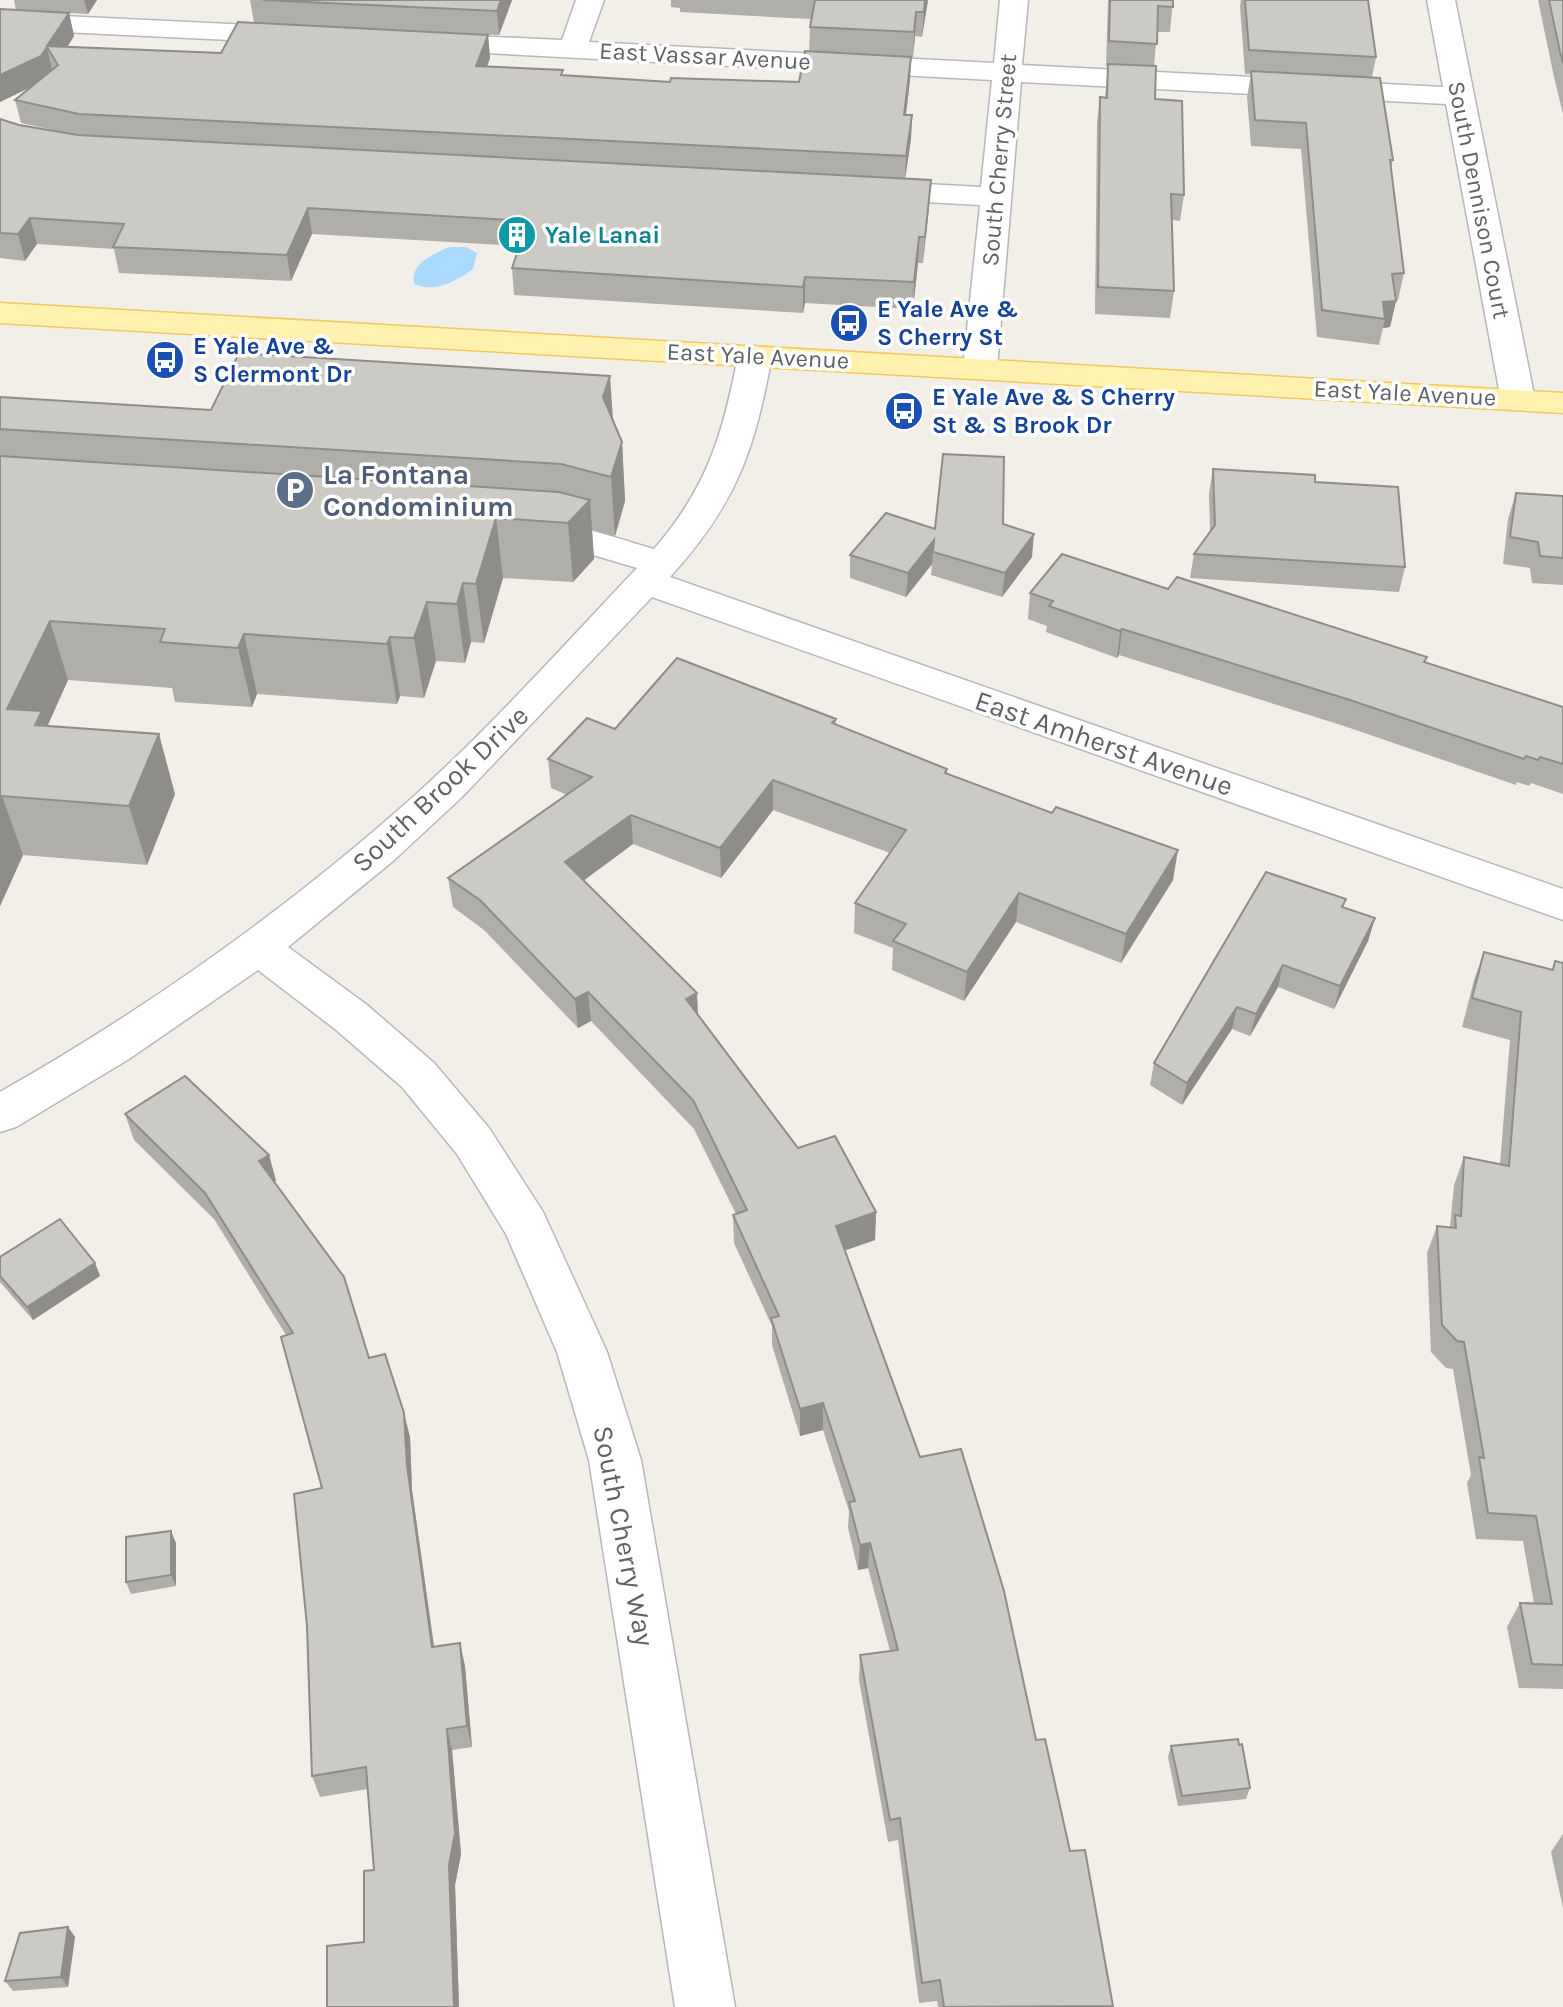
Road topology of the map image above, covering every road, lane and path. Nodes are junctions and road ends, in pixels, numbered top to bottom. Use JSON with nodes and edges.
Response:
{"nodes":[{"id":1,"x":175,"y":0,"type":"edge"},
{"id":2,"x":590,"y":0,"type":"edge"},
{"id":3,"x":1014,"y":0,"type":"edge"},
{"id":4,"x":1441,"y":0,"type":"edge"},
{"id":5,"x":0,"y":21,"type":"edge"},
{"id":6,"x":158,"y":29,"type":"junction"},
{"id":7,"x":327,"y":37,"type":"edge"},
{"id":8,"x":404,"y":40,"type":"edge"},
{"id":9,"x":573,"y":48,"type":"junction"},
{"id":10,"x":1007,"y":72,"type":"junction"},
{"id":11,"x":1458,"y":96,"type":"junction"},
{"id":12,"x":842,"y":189,"type":"edge"},
{"id":13,"x":997,"y":197,"type":"junction"},
{"id":14,"x":0,"y":313,"type":"edge"},
{"id":15,"x":755,"y":356,"type":"junction"},
{"id":16,"x":980,"y":368,"type":"junction"},
{"id":17,"x":1518,"y":400,"type":"junction"},
{"id":18,"x":1563,"y":403,"type":"edge"},
{"id":19,"x":500,"y":532,"type":"edge"},
{"id":20,"x":653,"y":572,"type":"junction"},
{"id":21,"x":1563,"y":905,"type":"edge"},
{"id":22,"x":258,"y":947,"type":"junction"},
{"id":23,"x":0,"y":1114,"type":"edge"},
{"id":24,"x":705,"y":2007,"type":"edge"}],
"edges":[{"from":1,"to":6,"type":"street"},
{"from":2,"to":9,"type":"street"},
{"from":3,"to":10,"type":"street","name":"South Cherry Street"},
{"from":4,"to":11,"type":"street","name":"South Dennison Court"},
{"from":5,"to":6,"type":"street"},
{"from":6,"to":7,"type":"street"},
{"from":8,"to":9,"type":"street","name":"East Vassar Avenue"},
{"from":9,"to":10,"type":"street","name":"East Vassar Avenue"},
{"from":10,"to":11,"type":"street","name":"East Vassar Avenue"},
{"from":10,"to":13,"type":"street","name":"South Cherry Street"},
{"from":11,"to":17,"type":"street","name":"South Dennison Court"},
{"from":12,"to":13,"type":"street"},
{"from":13,"to":16,"type":"street","name":"South Cherry Street"},
{"from":14,"to":15,"type":"main road","name":"East Yale Avenue"},
{"from":15,"to":16,"type":"main road","name":"East Yale Avenue"},
{"from":15,"to":20,"type":"street","name":"South Brook Drive"},
{"from":16,"to":17,"type":"main road","name":"East Yale Avenue"},
{"from":17,"to":18,"type":"main road","name":"East Yale Avenue"},
{"from":19,"to":20,"type":"street","name":"East Amherst Avenue"},
{"from":20,"to":21,"type":"street","name":"East Amherst Avenue"},
{"from":20,"to":22,"type":"street","name":"South Brook Drive"},
{"from":22,"to":23,"type":"street","name":"South Brook Drive"},
{"from":22,"to":24,"type":"street","name":"South Cherry Way"}]}
